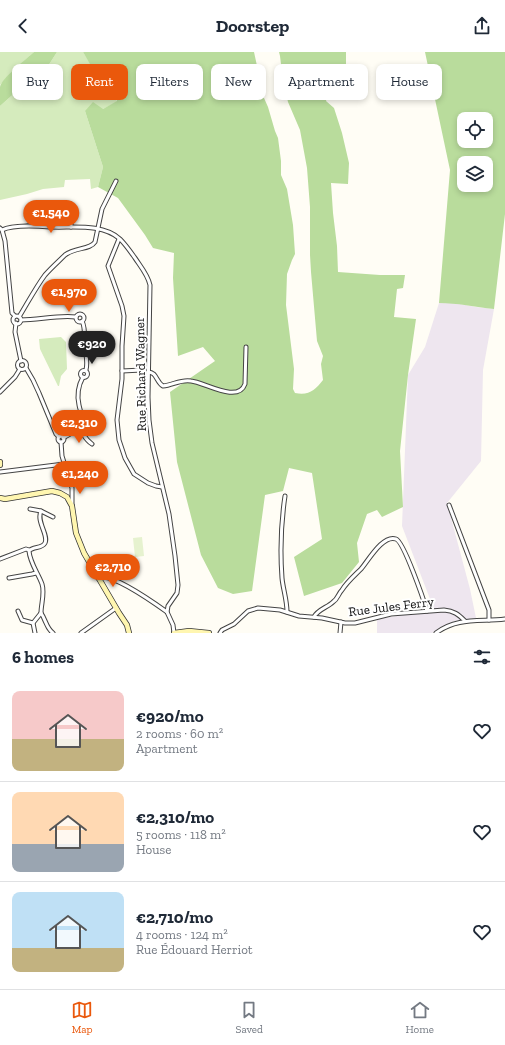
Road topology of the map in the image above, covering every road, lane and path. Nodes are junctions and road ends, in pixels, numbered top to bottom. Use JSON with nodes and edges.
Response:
{"nodes":[{"id":1,"x":116,"y":181,"type":"dead end"},
{"id":2,"x":71,"y":208,"type":"dead end"},
{"id":3,"x":71,"y":227,"type":"junction"},
{"id":4,"x":1,"y":229,"type":"edge"},
{"id":5,"x":97,"y":229,"type":"junction"},
{"id":6,"x":119,"y":239,"type":"junction"},
{"id":7,"x":76,"y":317,"type":"junction"},
{"id":8,"x":18,"y":318,"type":"junction"},
{"id":9,"x":82,"y":321,"type":"junction"},
{"id":10,"x":16,"y":324,"type":"junction"},
{"id":11,"x":246,"y":347,"type":"dead end"},
{"id":12,"x":21,"y":361,"type":"junction"},
{"id":13,"x":26,"y":368,"type":"junction"},
{"id":14,"x":20,"y":369,"type":"junction"},
{"id":15,"x":122,"y":370,"type":"junction"},
{"id":16,"x":142,"y":370,"type":"dead end"},
{"id":17,"x":148,"y":372,"type":"junction"},
{"id":18,"x":0,"y":392,"type":"edge"},
{"id":19,"x":78,"y":428,"type":"junction"},
{"id":20,"x":59,"y":437,"type":"junction"},
{"id":21,"x":63,"y":438,"type":"junction"},
{"id":22,"x":61,"y":442,"type":"junction"},
{"id":23,"x":92,"y":444,"type":"dead end"},
{"id":24,"x":0,"y":462,"type":"edge"},
{"id":25,"x":64,"y":464,"type":"junction"},
{"id":26,"x":0,"y":465,"type":"edge"},
{"id":27,"x":0,"y":472,"type":"edge"},
{"id":28,"x":70,"y":484,"type":"junction"},
{"id":29,"x":162,"y":487,"type":"junction"},
{"id":30,"x":66,"y":496,"type":"junction"},
{"id":31,"x":284,"y":496,"type":"dead end"},
{"id":32,"x":0,"y":498,"type":"edge"},
{"id":33,"x":449,"y":505,"type":"dead end"},
{"id":34,"x":30,"y":508,"type":"dead end"},
{"id":35,"x":72,"y":509,"type":"junction"},
{"id":36,"x":41,"y":511,"type":"junction"},
{"id":37,"x":53,"y":517,"type":"dead end"},
{"id":38,"x":29,"y":550,"type":"junction"},
{"id":39,"x":0,"y":559,"type":"edge"},
{"id":40,"x":36,"y":573,"type":"junction"},
{"id":41,"x":9,"y":578,"type":"dead end"},
{"id":42,"x":98,"y":578,"type":"junction"},
{"id":43,"x":116,"y":608,"type":"junction"},
{"id":44,"x":18,"y":611,"type":"dead end"},
{"id":45,"x":427,"y":611,"type":"junction"},
{"id":46,"x":167,"y":612,"type":"junction"},
{"id":47,"x":287,"y":612,"type":"junction"},
{"id":48,"x":41,"y":613,"type":"junction"},
{"id":49,"x":314,"y":617,"type":"junction"},
{"id":50,"x":505,"y":619,"type":"edge"},
{"id":51,"x":489,"y":620,"type":"junction"},
{"id":52,"x":465,"y":621,"type":"junction"},
{"id":53,"x":341,"y":622,"type":"junction"},
{"id":54,"x":33,"y":623,"type":"junction"},
{"id":55,"x":35,"y":633,"type":"edge"},
{"id":56,"x":53,"y":633,"type":"edge"},
{"id":57,"x":81,"y":633,"type":"edge"},
{"id":58,"x":129,"y":633,"type":"edge"},
{"id":59,"x":174,"y":633,"type":"edge"},
{"id":60,"x":210,"y":633,"type":"edge"},
{"id":61,"x":220,"y":633,"type":"edge"},
{"id":62,"x":340,"y":633,"type":"edge"},
{"id":63,"x":436,"y":633,"type":"edge"}],
"edges":[{"from":1,"to":5,"type":"street"},
{"from":2,"to":3,"type":"street"},
{"from":3,"to":4,"type":"street","name":"Rue Richard Wagner"},
{"from":3,"to":5,"type":"street","name":"Rue Richard Wagner"},
{"from":4,"to":8,"type":"street"},
{"from":5,"to":6,"type":"street","name":"Rue Richard Wagner"},
{"from":5,"to":8,"type":"street"},
{"from":6,"to":15,"type":"street"},
{"from":6,"to":17,"type":"street","name":"Rue Richard Wagner"},
{"from":7,"to":8,"type":"street"},
{"from":7,"to":9,"type":"street"},
{"from":7,"to":9,"type":"street"},
{"from":8,"to":10,"type":"street"},
{"from":8,"to":10,"type":"street"},
{"from":9,"to":19,"type":"street"},
{"from":10,"to":12,"type":"street"},
{"from":11,"to":17,"type":"street"},
{"from":12,"to":13,"type":"street"},
{"from":12,"to":14,"type":"street"},
{"from":13,"to":14,"type":"street"},
{"from":13,"to":20,"type":"street"},
{"from":14,"to":18,"type":"street"},
{"from":15,"to":16,"type":"street"},
{"from":15,"to":29,"type":"street"},
{"from":17,"to":29,"type":"street","name":"Rue Richard Wagner"},
{"from":19,"to":21,"type":"street"},
{"from":19,"to":23,"type":"street"},
{"from":20,"to":21,"type":"street"},
{"from":20,"to":22,"type":"street"},
{"from":21,"to":22,"type":"street"},
{"from":22,"to":25,"type":"street"},
{"from":24,"to":26,"type":"street"},
{"from":25,"to":27,"type":"street"},
{"from":25,"to":28,"type":"street"},
{"from":28,"to":30,"type":"street"},
{"from":28,"to":35,"type":"street"},
{"from":29,"to":46,"type":"street","name":"Rue Richard Wagner"},
{"from":30,"to":32,"type":"street"},
{"from":30,"to":35,"type":"street"},
{"from":31,"to":47,"type":"street"},
{"from":33,"to":51,"type":"street"},
{"from":34,"to":36,"type":"street"},
{"from":35,"to":42,"type":"street"},
{"from":36,"to":37,"type":"street"},
{"from":36,"to":38,"type":"street"},
{"from":38,"to":39,"type":"street"},
{"from":38,"to":40,"type":"street"},
{"from":40,"to":41,"type":"street"},
{"from":40,"to":48,"type":"street"},
{"from":42,"to":43,"type":"street"},
{"from":42,"to":46,"type":"street"},
{"from":43,"to":57,"type":"street"},
{"from":43,"to":58,"type":"street"},
{"from":44,"to":54,"type":"street"},
{"from":45,"to":49,"type":"street"},
{"from":45,"to":52,"type":"street","name":"Rue Jules Ferry"},
{"from":45,"to":53,"type":"street","name":"Rue Jules Ferry"},
{"from":46,"to":59,"type":"street"},
{"from":47,"to":49,"type":"street","name":"Rue Jules Ferry"},
{"from":47,"to":61,"type":"street","name":"Rue Jules Ferry"},
{"from":48,"to":54,"type":"street"},
{"from":48,"to":56,"type":"street"},
{"from":49,"to":53,"type":"street","name":"Rue Jules Ferry"},
{"from":50,"to":51,"type":"street"},
{"from":51,"to":52,"type":"street"},
{"from":52,"to":63,"type":"street"},
{"from":53,"to":62,"type":"street","name":"Rue Jules Ferry"},
{"from":54,"to":55,"type":"street"},
{"from":59,"to":60,"type":"street"}]}
